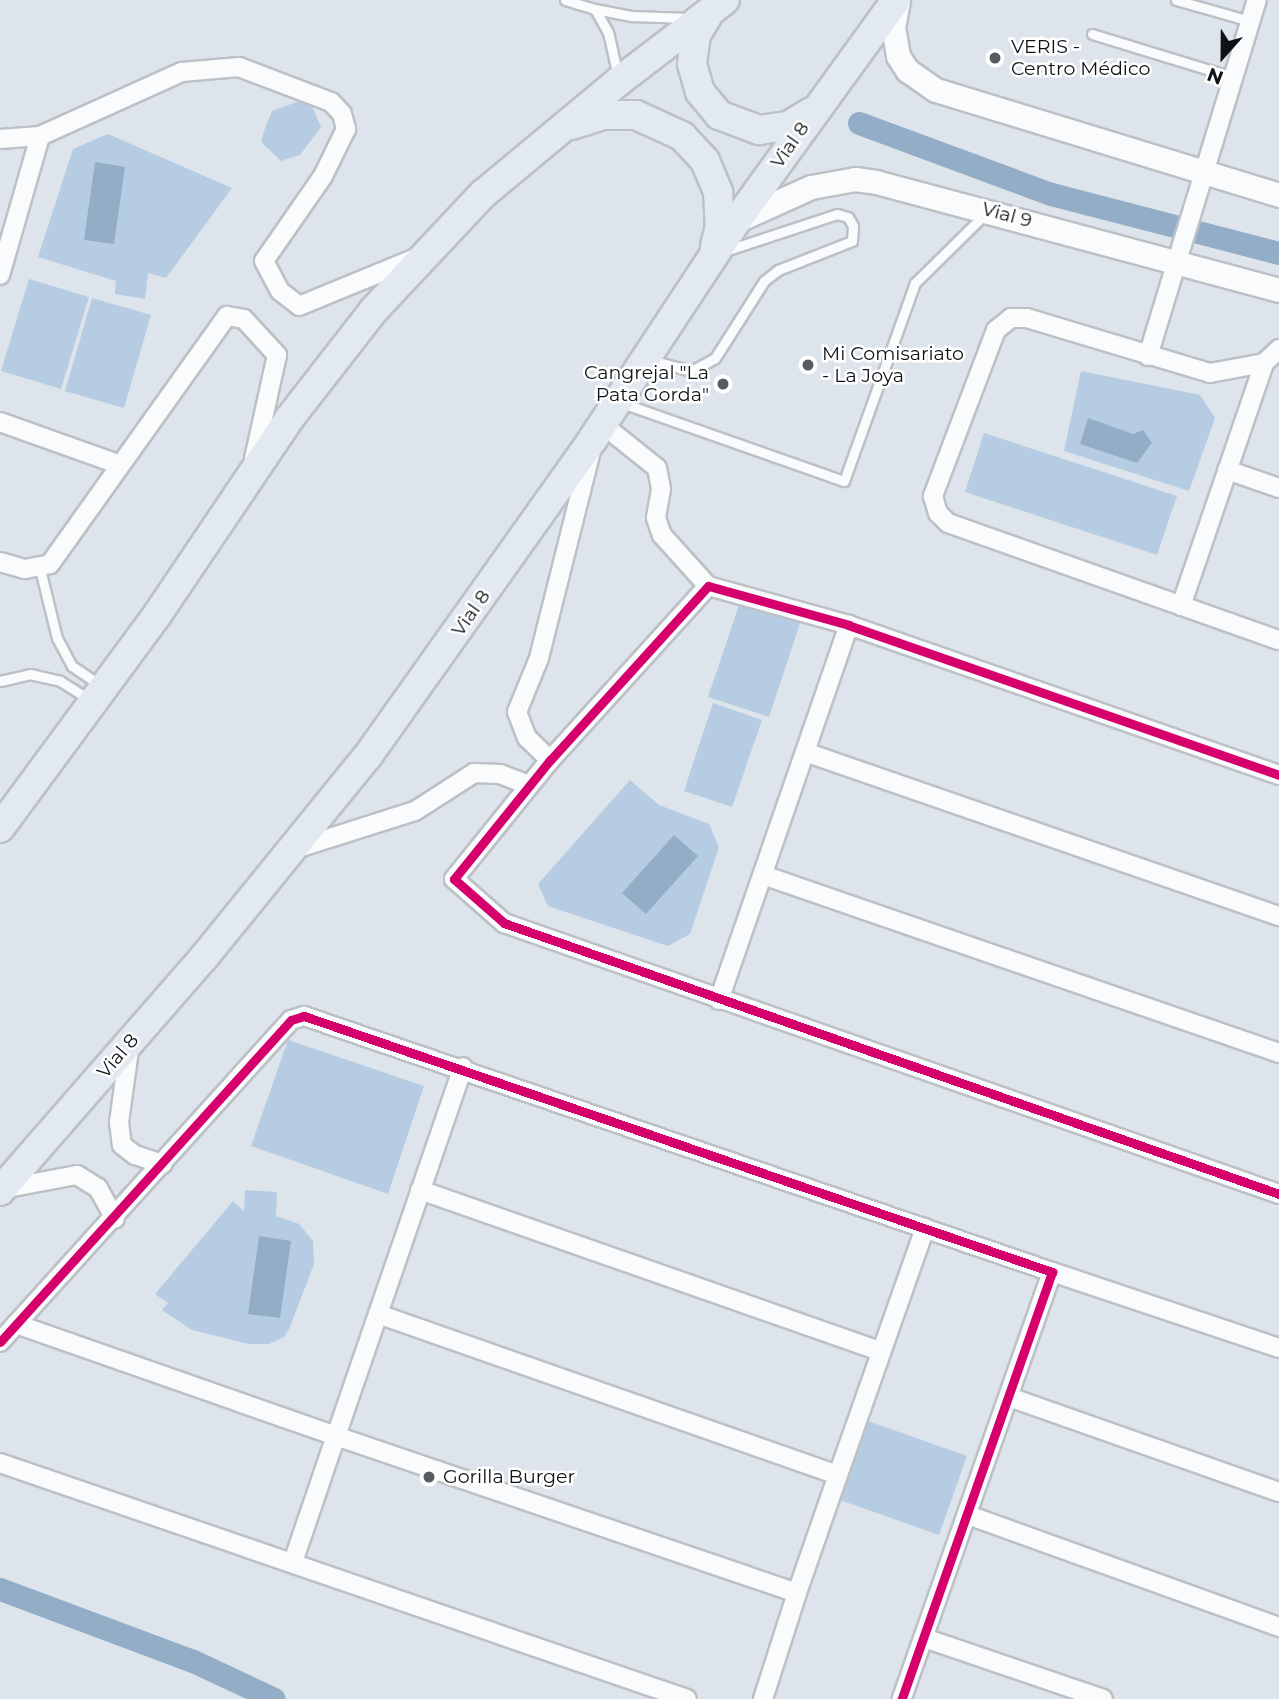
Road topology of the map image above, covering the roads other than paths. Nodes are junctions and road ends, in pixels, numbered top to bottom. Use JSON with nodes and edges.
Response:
{"nodes":[{"id":1,"x":565,"y":0,"type":"edge"},
{"id":2,"x":897,"y":0,"type":"edge"},
{"id":3,"x":1176,"y":0,"type":"edge"},
{"id":4,"x":1257,"y":0,"type":"edge"},
{"id":5,"x":595,"y":9,"type":"junction"},
{"id":6,"x":712,"y":9,"type":"edge"},
{"id":7,"x":1250,"y":21,"type":"junction"},
{"id":8,"x":1092,"y":34,"type":"dead end"},
{"id":9,"x":1233,"y":77,"type":"junction"},
{"id":10,"x":619,"y":81,"type":"junction"},
{"id":11,"x":822,"y":99,"type":"junction"},
{"id":12,"x":40,"y":136,"type":"junction"},
{"id":13,"x":551,"y":136,"type":"junction"},
{"id":14,"x":0,"y":139,"type":"edge"},
{"id":15,"x":1203,"y":172,"type":"junction"},
{"id":16,"x":1279,"y":195,"type":"edge"},
{"id":17,"x":989,"y":210,"type":"junction"},
{"id":18,"x":737,"y":220,"type":"junction"},
{"id":19,"x":422,"y":255,"type":"junction"},
{"id":20,"x":1175,"y":261,"type":"junction"},
{"id":21,"x":707,"y":264,"type":"junction"},
{"id":22,"x":0,"y":275,"type":"edge"},
{"id":23,"x":1279,"y":290,"type":"edge"},
{"id":24,"x":1279,"y":349,"type":"edge"},
{"id":25,"x":1148,"y":356,"type":"junction"},
{"id":26,"x":645,"y":358,"type":"junction"},
{"id":27,"x":1264,"y":363,"type":"junction"},
{"id":28,"x":605,"y":421,"type":"junction"},
{"id":29,"x":0,"y":422,"type":"edge"},
{"id":30,"x":118,"y":464,"type":"junction"},
{"id":31,"x":1227,"y":470,"type":"junction"},
{"id":32,"x":251,"y":476,"type":"junction"},
{"id":33,"x":1279,"y":488,"type":"edge"},
{"id":34,"x":0,"y":562,"type":"edge"},
{"id":35,"x":40,"y":569,"type":"junction"},
{"id":36,"x":708,"y":586,"type":"junction"},
{"id":37,"x":1181,"y":606,"type":"junction"},
{"id":38,"x":849,"y":625,"type":"junction"},
{"id":39,"x":1279,"y":640,"type":"edge"},
{"id":40,"x":0,"y":681,"type":"edge"},
{"id":41,"x":99,"y":695,"type":"junction"},
{"id":42,"x":805,"y":752,"type":"junction"},
{"id":43,"x":550,"y":760,"type":"junction"},
{"id":44,"x":1279,"y":775,"type":"edge"},
{"id":45,"x":528,"y":785,"type":"junction"},
{"id":46,"x":6,"y":816,"type":"edge"},
{"id":47,"x":292,"y":850,"type":"junction"},
{"id":48,"x":763,"y":875,"type":"junction"},
{"id":49,"x":1279,"y":916,"type":"edge"},
{"id":50,"x":719,"y":1000,"type":"junction"},
{"id":51,"x":130,"y":1043,"type":"junction"},
{"id":52,"x":1279,"y":1053,"type":"edge"},
{"id":53,"x":463,"y":1067,"type":"junction"},
{"id":54,"x":163,"y":1164,"type":"junction"},
{"id":55,"x":1,"y":1190,"type":"edge"},
{"id":56,"x":421,"y":1190,"type":"junction"},
{"id":57,"x":1279,"y":1194,"type":"edge"},
{"id":58,"x":115,"y":1219,"type":"junction"},
{"id":59,"x":925,"y":1228,"type":"junction"},
{"id":60,"x":1052,"y":1272,"type":"junction"},
{"id":61,"x":378,"y":1314,"type":"junction"},
{"id":62,"x":16,"y":1324,"type":"junction"},
{"id":63,"x":0,"y":1342,"type":"edge"},
{"id":64,"x":1279,"y":1348,"type":"edge"},
{"id":65,"x":880,"y":1351,"type":"junction"},
{"id":66,"x":1009,"y":1397,"type":"junction"},
{"id":67,"x":336,"y":1436,"type":"junction"},
{"id":68,"x":0,"y":1463,"type":"edge"},
{"id":69,"x":838,"y":1475,"type":"junction"},
{"id":70,"x":1279,"y":1492,"type":"edge"},
{"id":71,"x":968,"y":1515,"type":"junction"},
{"id":72,"x":293,"y":1562,"type":"junction"},
{"id":73,"x":797,"y":1593,"type":"junction"},
{"id":74,"x":1279,"y":1627,"type":"edge"},
{"id":75,"x":924,"y":1638,"type":"junction"},
{"id":76,"x":687,"y":1699,"type":"edge"},
{"id":77,"x":763,"y":1699,"type":"edge"},
{"id":78,"x":902,"y":1699,"type":"edge"},
{"id":79,"x":1102,"y":1699,"type":"edge"}],
"edges":[{"from":1,"to":5,"type":"lane"},
{"from":2,"to":11,"type":"main road","name":"Vial 8"},
{"from":2,"to":15,"type":"street"},
{"from":3,"to":7,"type":"lane"},
{"from":4,"to":7,"type":"street"},
{"from":5,"to":6,"type":"lane"},
{"from":5,"to":10,"type":"lane"},
{"from":6,"to":10,"type":"main road"},
{"from":6,"to":11,"type":"main road"},
{"from":7,"to":9,"type":"street"},
{"from":8,"to":9,"type":"lane"},
{"from":9,"to":15,"type":"street"},
{"from":10,"to":13,"type":"main road"},
{"from":11,"to":18,"type":"main road","name":"Vial 8"},
{"from":12,"to":14,"type":"street"},
{"from":12,"to":19,"type":"street"},
{"from":12,"to":22,"type":"street"},
{"from":13,"to":19,"type":"main road"},
{"from":13,"to":21,"type":"main road"},
{"from":15,"to":16,"type":"street"},
{"from":15,"to":20,"type":"street"},
{"from":17,"to":18,"type":"street","name":"Vial 9"},
{"from":17,"to":20,"type":"street","name":"Vial 9"},
{"from":17,"to":28,"type":"lane"},
{"from":18,"to":21,"type":"main road","name":"Vial 8"},
{"from":19,"to":32,"type":"main road"},
{"from":20,"to":23,"type":"street","name":"Vial 9"},
{"from":20,"to":25,"type":"street"},
{"from":21,"to":26,"type":"main road","name":"Vial 8"},
{"from":21,"to":26,"type":"lane"},
{"from":24,"to":27,"type":"street"},
{"from":25,"to":27,"type":"street"},
{"from":25,"to":37,"type":"street"},
{"from":26,"to":28,"type":"main road","name":"Vial 8"},
{"from":27,"to":31,"type":"street"},
{"from":28,"to":36,"type":"street"},
{"from":28,"to":43,"type":"street"},
{"from":28,"to":47,"type":"main road","name":"Vial 8"},
{"from":29,"to":30,"type":"street"},
{"from":30,"to":32,"type":"street"},
{"from":30,"to":35,"type":"street"},
{"from":31,"to":33,"type":"street"},
{"from":31,"to":37,"type":"street"},
{"from":32,"to":41,"type":"main road"},
{"from":34,"to":35,"type":"street"},
{"from":35,"to":41,"type":"lane"},
{"from":36,"to":38,"type":"street"},
{"from":36,"to":43,"type":"street"},
{"from":37,"to":39,"type":"street"},
{"from":38,"to":42,"type":"street"},
{"from":38,"to":44,"type":"street"},
{"from":40,"to":41,"type":"lane"},
{"from":41,"to":46,"type":"main road"},
{"from":42,"to":48,"type":"street"},
{"from":42,"to":49,"type":"street"},
{"from":43,"to":45,"type":"street"},
{"from":45,"to":47,"type":"street"},
{"from":45,"to":50,"type":"street"},
{"from":47,"to":51,"type":"main road","name":"Vial 8"},
{"from":48,"to":50,"type":"street"},
{"from":48,"to":52,"type":"street"},
{"from":50,"to":57,"type":"street"},
{"from":51,"to":54,"type":"street"},
{"from":51,"to":55,"type":"main road","name":"Vial 8"},
{"from":53,"to":54,"type":"street"},
{"from":53,"to":56,"type":"street"},
{"from":53,"to":59,"type":"street"},
{"from":54,"to":58,"type":"street"},
{"from":55,"to":58,"type":"street"},
{"from":56,"to":61,"type":"street"},
{"from":56,"to":65,"type":"street"},
{"from":58,"to":62,"type":"street"},
{"from":59,"to":60,"type":"street"},
{"from":59,"to":65,"type":"street"},
{"from":60,"to":64,"type":"street"},
{"from":60,"to":66,"type":"street"},
{"from":61,"to":67,"type":"street"},
{"from":61,"to":69,"type":"street"},
{"from":62,"to":63,"type":"street"},
{"from":62,"to":67,"type":"street"},
{"from":65,"to":69,"type":"street"},
{"from":66,"to":70,"type":"street"},
{"from":66,"to":71,"type":"street"},
{"from":67,"to":72,"type":"street"},
{"from":67,"to":73,"type":"street"},
{"from":68,"to":72,"type":"street"},
{"from":69,"to":73,"type":"street"},
{"from":71,"to":74,"type":"street"},
{"from":71,"to":75,"type":"street"},
{"from":72,"to":76,"type":"street"},
{"from":73,"to":77,"type":"street"},
{"from":75,"to":78,"type":"street"},
{"from":75,"to":79,"type":"street"}]}
